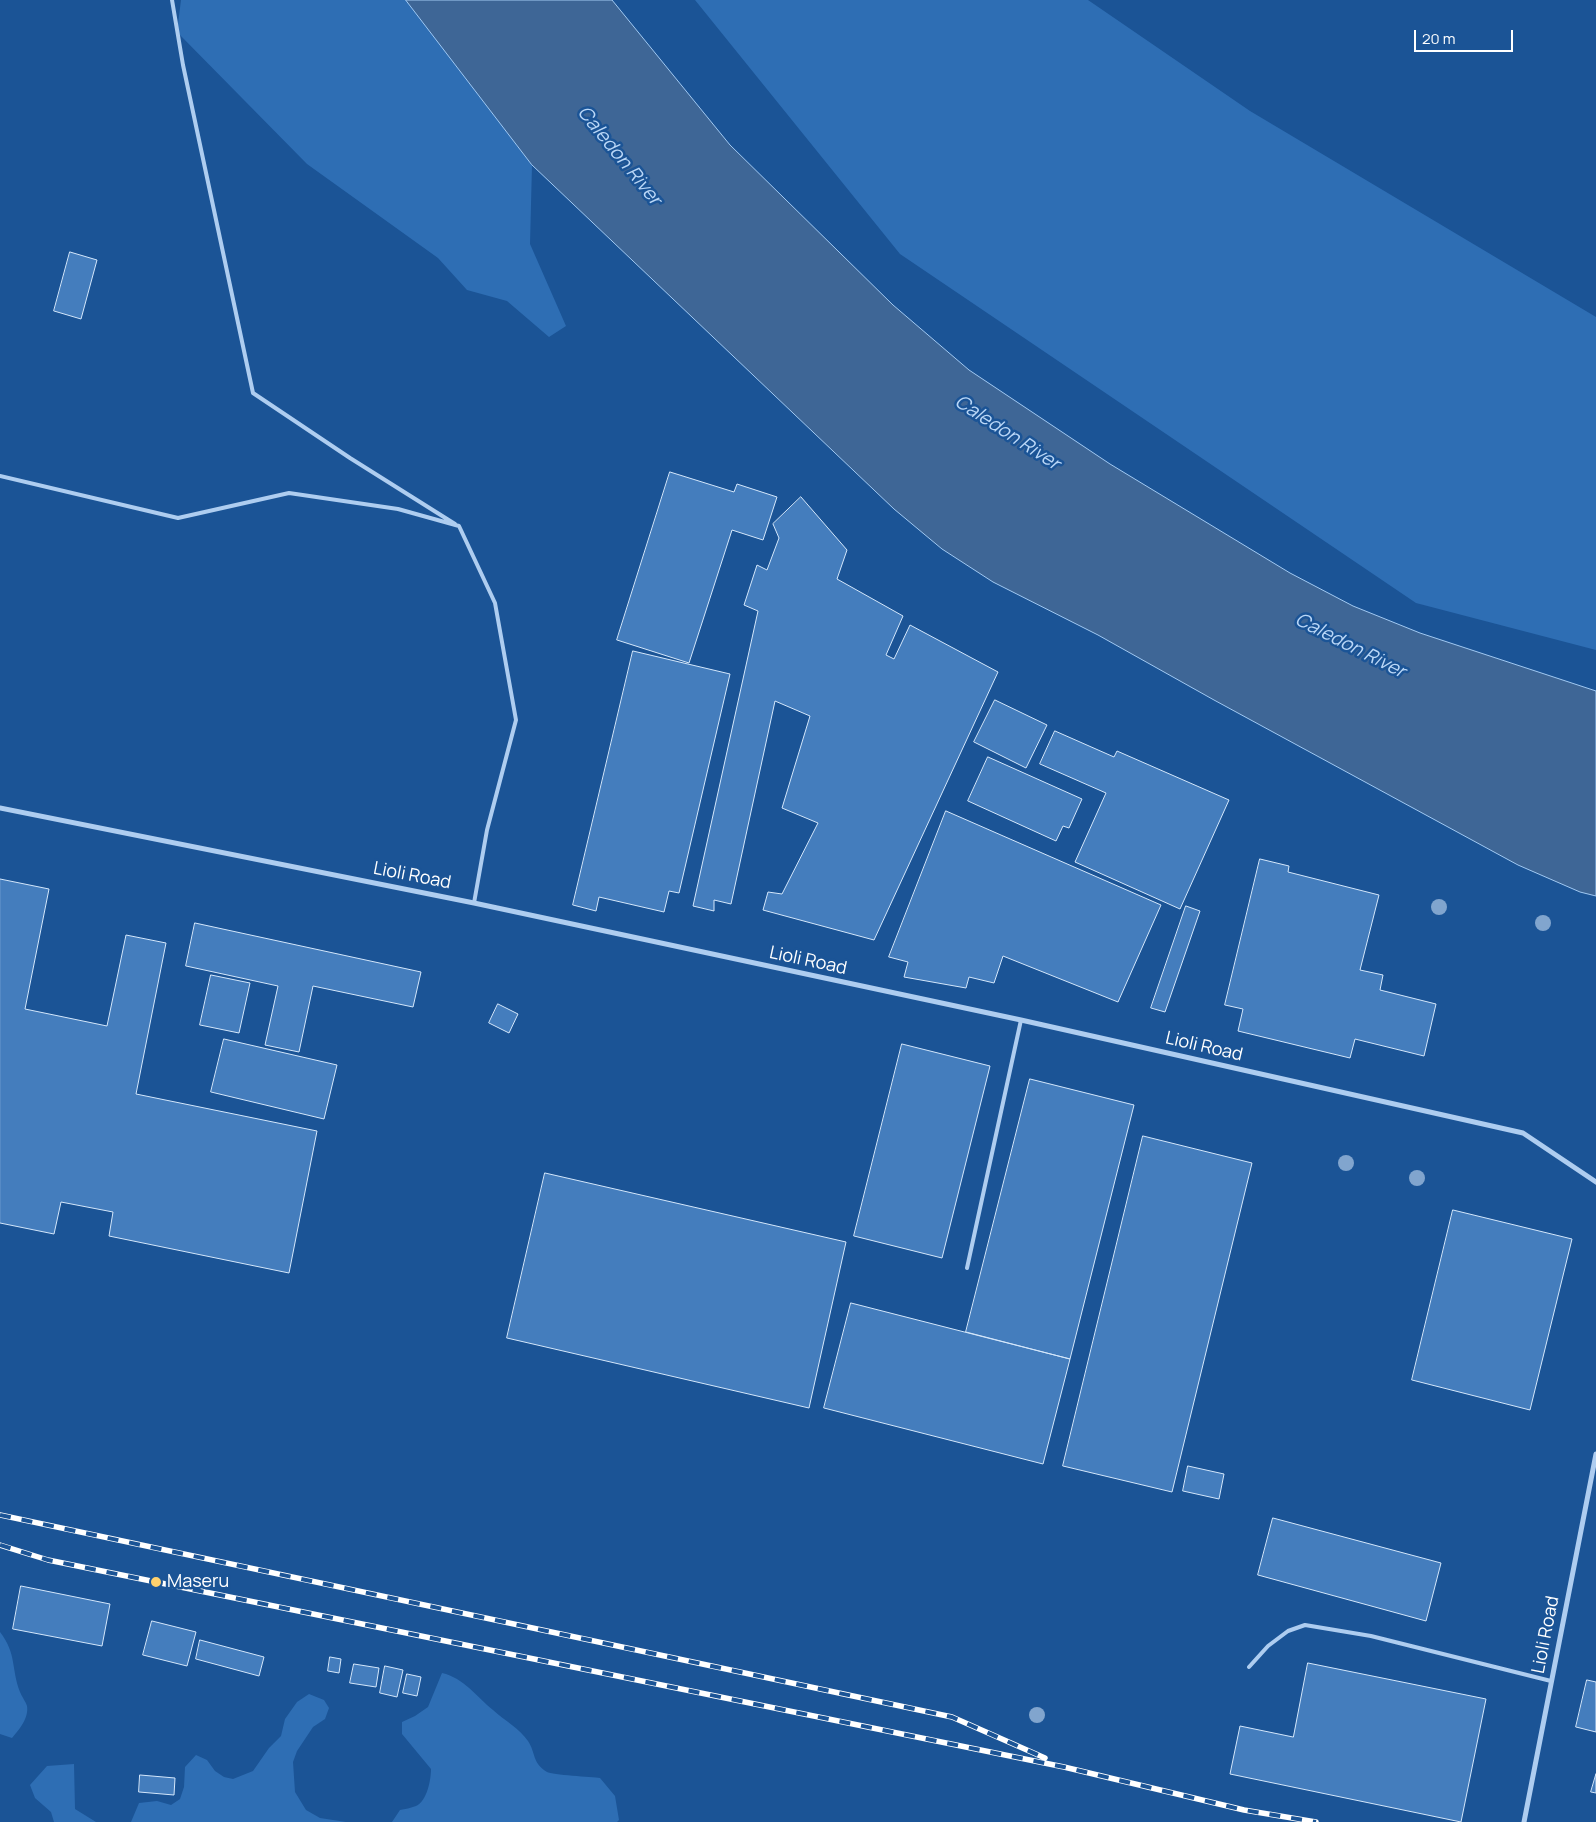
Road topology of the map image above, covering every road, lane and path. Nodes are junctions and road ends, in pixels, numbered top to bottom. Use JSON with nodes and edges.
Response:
{"nodes":[{"id":1,"x":172,"y":0,"type":"edge"},
{"id":2,"x":0,"y":476,"type":"edge"},
{"id":3,"x":459,"y":526,"type":"junction"},
{"id":4,"x":0,"y":808,"type":"edge"},
{"id":5,"x":474,"y":903,"type":"junction"},
{"id":6,"x":1021,"y":1020,"type":"junction"},
{"id":7,"x":1596,"y":1182,"type":"edge"},
{"id":8,"x":967,"y":1268,"type":"dead end"},
{"id":9,"x":1596,"y":1454,"type":"edge"},
{"id":10,"x":1249,"y":1667,"type":"dead end"},
{"id":11,"x":1552,"y":1681,"type":"junction"},
{"id":12,"x":1524,"y":1822,"type":"edge"}],
"edges":[{"from":1,"to":3,"type":"lane"},
{"from":2,"to":3,"type":"lane"},
{"from":3,"to":5,"type":"lane"},
{"from":4,"to":5,"type":"street","name":"Lioli Road"},
{"from":5,"to":6,"type":"street","name":"Lioli Road"},
{"from":6,"to":7,"type":"street","name":"Lioli Road"},
{"from":6,"to":8,"type":"lane"},
{"from":9,"to":11,"type":"street","name":"Lioli Road"},
{"from":10,"to":11,"type":"lane"},
{"from":11,"to":12,"type":"street","name":"Lioli Road"}]}
